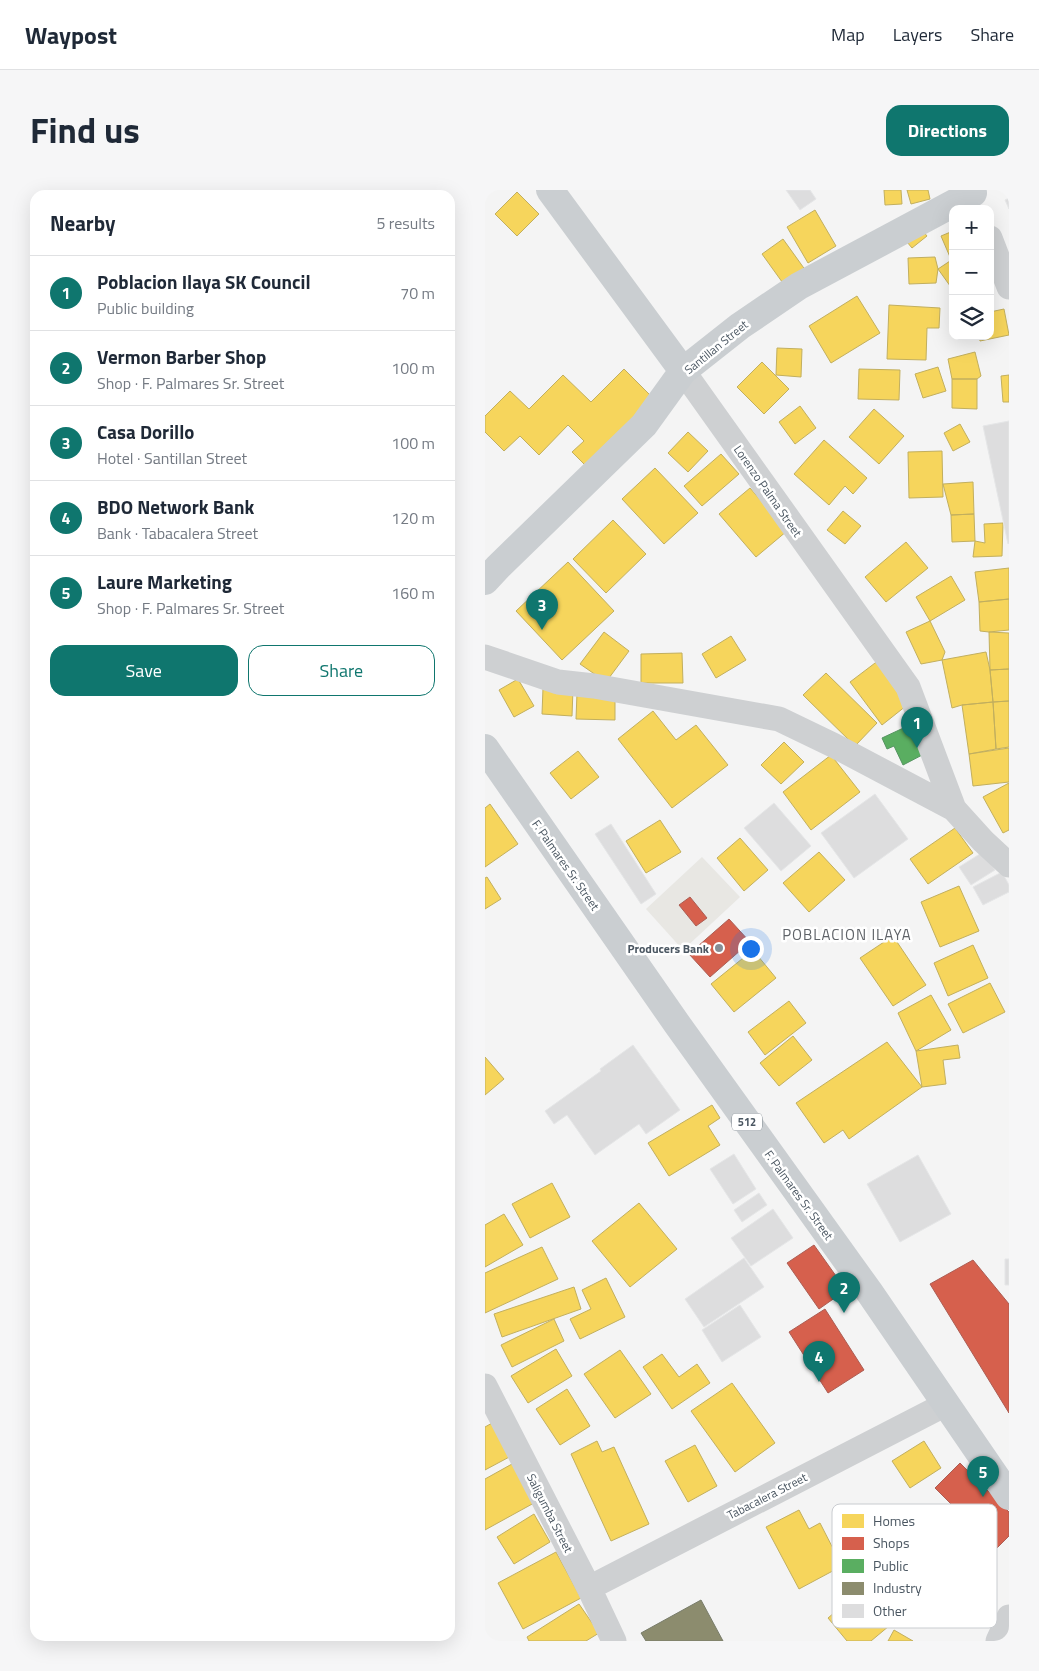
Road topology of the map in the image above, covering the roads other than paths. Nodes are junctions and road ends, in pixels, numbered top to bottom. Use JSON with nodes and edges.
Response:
{"nodes":[{"id":1,"x":550,"y":190,"type":"edge"},
{"id":2,"x":976,"y":195,"type":"edge"},
{"id":3,"x":994,"y":248,"type":"edge"},
{"id":4,"x":1009,"y":287,"type":"edge"},
{"id":5,"x":683,"y":371,"type":"junction"},
{"id":6,"x":485,"y":581,"type":"edge"},
{"id":7,"x":485,"y":657,"type":"edge"},
{"id":8,"x":485,"y":748,"type":"edge"},
{"id":9,"x":954,"y":809,"type":"junction"},
{"id":10,"x":1009,"y":865,"type":"edge"},
{"id":11,"x":485,"y":1386,"type":"edge"},
{"id":12,"x":946,"y":1404,"type":"junction"},
{"id":13,"x":1009,"y":1496,"type":"edge"},
{"id":14,"x":589,"y":1588,"type":"junction"},
{"id":15,"x":1009,"y":1617,"type":"edge"},
{"id":16,"x":614,"y":1641,"type":"edge"},
{"id":17,"x":998,"y":1641,"type":"edge"}],
"edges":[{"from":1,"to":5,"type":"main road","name":"Lorenzo Palma Street"},
{"from":2,"to":5,"type":"main road","name":"Santillan Street"},
{"from":3,"to":4,"type":"street"},
{"from":5,"to":6,"type":"main road","name":"Santillan Street"},
{"from":5,"to":9,"type":"street","name":"Lorenzo Palma Street"},
{"from":7,"to":9,"type":"street"},
{"from":8,"to":12,"type":"main road","name":"F. Palmares Sr. Street","number":"512"},
{"from":9,"to":10,"type":"street"},
{"from":11,"to":14,"type":"street","name":"Saligumba Street"},
{"from":12,"to":13,"type":"main road","name":"F. Palmares Sr. Street","number":"512"},
{"from":12,"to":14,"type":"street","name":"Tabacalera Street"},
{"from":14,"to":16,"type":"street","name":"Saligumba Street"},
{"from":15,"to":17,"type":"street"}]}
